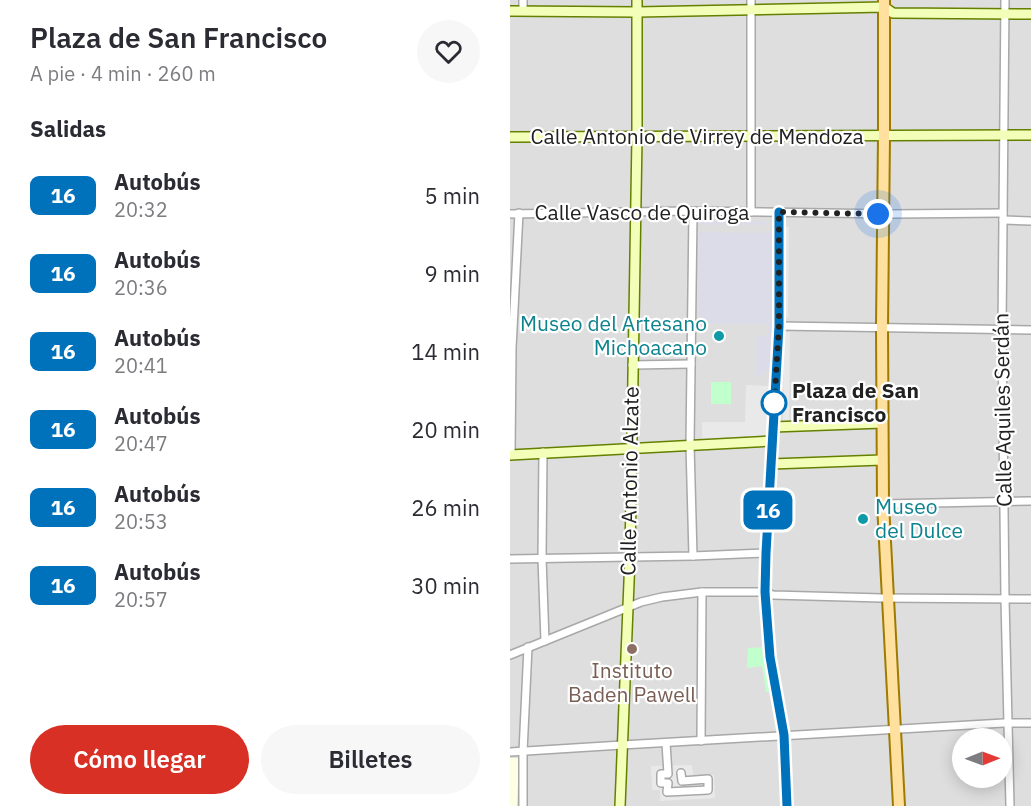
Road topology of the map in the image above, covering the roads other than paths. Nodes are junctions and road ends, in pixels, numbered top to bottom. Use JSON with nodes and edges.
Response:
{"nodes":[{"id":1,"x":524,"y":0,"type":"edge"},
{"id":2,"x":637,"y":0,"type":"edge"},
{"id":3,"x":1005,"y":0,"type":"edge"},
{"id":4,"x":881,"y":2,"type":"edge"},
{"id":5,"x":751,"y":5,"type":"edge"},
{"id":6,"x":510,"y":11,"type":"edge"},
{"id":7,"x":523,"y":11,"type":"junction"},
{"id":8,"x":637,"y":12,"type":"junction"},
{"id":9,"x":1005,"y":14,"type":"junction"},
{"id":10,"x":1031,"y":14,"type":"edge"},
{"id":11,"x":1004,"y":135,"type":"junction"},
{"id":12,"x":1031,"y":135,"type":"edge"},
{"id":13,"x":751,"y":136,"type":"junction"},
{"id":14,"x":884,"y":136,"type":"junction"},
{"id":15,"x":510,"y":137,"type":"edge"},
{"id":16,"x":637,"y":137,"type":"junction"},
{"id":17,"x":635,"y":212,"type":"junction"},
{"id":18,"x":693,"y":212,"type":"junction"},
{"id":19,"x":751,"y":212,"type":"junction"},
{"id":20,"x":779,"y":212,"type":"junction"},
{"id":21,"x":519,"y":213,"type":"junction"},
{"id":22,"x":510,"y":214,"type":"edge"},
{"id":23,"x":883,"y":214,"type":"junction"},
{"id":24,"x":1003,"y":217,"type":"junction"},
{"id":25,"x":1031,"y":221,"type":"edge"},
{"id":26,"x":779,"y":326,"type":"junction"},
{"id":27,"x":882,"y":327,"type":"junction"},
{"id":28,"x":1002,"y":330,"type":"junction"},
{"id":29,"x":1031,"y":330,"type":"edge"},
{"id":30,"x":511,"y":348,"type":"edge"},
{"id":31,"x":691,"y":364,"type":"junction"},
{"id":32,"x":632,"y":365,"type":"junction"},
{"id":33,"x":882,"y":423,"type":"junction"},
{"id":34,"x":773,"y":427,"type":"junction"},
{"id":35,"x":772,"y":441,"type":"junction"},
{"id":36,"x":690,"y":445,"type":"junction"},
{"id":37,"x":631,"y":448,"type":"junction"},
{"id":38,"x":543,"y":452,"type":"junction"},
{"id":39,"x":510,"y":455,"type":"edge"},
{"id":40,"x":882,"y":460,"type":"junction"},
{"id":41,"x":771,"y":464,"type":"junction"},
{"id":42,"x":1031,"y":501,"type":"edge"},
{"id":43,"x":1004,"y":502,"type":"junction"},
{"id":44,"x":883,"y":504,"type":"junction"},
{"id":45,"x":766,"y":553,"type":"junction"},
{"id":46,"x":693,"y":556,"type":"junction"},
{"id":47,"x":630,"y":557,"type":"junction"},
{"id":48,"x":542,"y":558,"type":"junction"},
{"id":49,"x":510,"y":559,"type":"edge"},
{"id":50,"x":702,"y":592,"type":"junction"},
{"id":51,"x":765,"y":592,"type":"junction"},
{"id":52,"x":888,"y":598,"type":"junction"},
{"id":53,"x":1005,"y":599,"type":"junction"},
{"id":54,"x":1031,"y":599,"type":"edge"},
{"id":55,"x":627,"y":608,"type":"junction"},
{"id":56,"x":545,"y":641,"type":"junction"},
{"id":57,"x":528,"y":647,"type":"junction"},
{"id":58,"x":510,"y":655,"type":"edge"},
{"id":59,"x":1009,"y":723,"type":"junction"},
{"id":60,"x":1031,"y":723,"type":"edge"},
{"id":61,"x":895,"y":729,"type":"junction"},
{"id":62,"x":784,"y":735,"type":"junction"},
{"id":63,"x":701,"y":741,"type":"junction"},
{"id":64,"x":666,"y":743,"type":"junction"},
{"id":65,"x":622,"y":745,"type":"junction"},
{"id":66,"x":510,"y":752,"type":"edge"},
{"id":67,"x":523,"y":752,"type":"junction"},
{"id":68,"x":681,"y":772,"type":"dead end"},
{"id":69,"x":523,"y":806,"type":"edge"},
{"id":70,"x":620,"y":806,"type":"edge"},
{"id":71,"x":787,"y":806,"type":"edge"},
{"id":72,"x":899,"y":806,"type":"edge"},
{"id":73,"x":1010,"y":806,"type":"edge"}],
"edges":[{"from":1,"to":7,"type":"street"},
{"from":2,"to":8,"type":"street","name":"Calle Antonio Alzate"},
{"from":3,"to":9,"type":"street","name":"Calle Aquiles Serdán"},
{"from":4,"to":5,"type":"street"},
{"from":4,"to":9,"type":"street"},
{"from":4,"to":14,"type":"main road"},
{"from":5,"to":8,"type":"street"},
{"from":5,"to":13,"type":"street"},
{"from":6,"to":7,"type":"street"},
{"from":7,"to":8,"type":"street"},
{"from":8,"to":16,"type":"street","name":"Calle Antonio Alzate"},
{"from":9,"to":10,"type":"street"},
{"from":9,"to":11,"type":"street","name":"Calle Aquiles Serdán"},
{"from":11,"to":12,"type":"street","name":"Calle Antonio de Virrey de Mendoza"},
{"from":11,"to":14,"type":"street","name":"Calle Antonio de Virrey de Mendoza"},
{"from":11,"to":24,"type":"street","name":"Calle Aquiles Serdán"},
{"from":13,"to":14,"type":"street","name":"Calle Antonio de Virrey de Mendoza"},
{"from":13,"to":16,"type":"street","name":"Calle Antonio de Virrey de Mendoza"},
{"from":13,"to":19,"type":"street"},
{"from":14,"to":23,"type":"main road"},
{"from":15,"to":16,"type":"street","name":"Calle Antonio de Virrey de Mendoza"},
{"from":16,"to":17,"type":"street","name":"Calle Antonio Alzate"},
{"from":17,"to":18,"type":"street","name":"Calle Vasco de Quiroga"},
{"from":17,"to":21,"type":"street","name":"Calle Vasco de Quiroga"},
{"from":17,"to":32,"type":"street","name":"Calle Antonio Alzate"},
{"from":18,"to":19,"type":"street","name":"Calle Vasco de Quiroga"},
{"from":18,"to":31,"type":"street"},
{"from":19,"to":20,"type":"street","name":"Calle Vasco de Quiroga"},
{"from":20,"to":23,"type":"street","name":"Calle Vasco de Quiroga"},
{"from":20,"to":26,"type":"street"},
{"from":21,"to":22,"type":"street","name":"Calle Vasco de Quiroga"},
{"from":21,"to":30,"type":"street"},
{"from":23,"to":24,"type":"street","name":"Calle Vasco de Quiroga"},
{"from":23,"to":27,"type":"main road"},
{"from":24,"to":25,"type":"street","name":"Calle Vasco de Quiroga"},
{"from":24,"to":28,"type":"street","name":"Calle Aquiles Serdán"},
{"from":26,"to":27,"type":"street"},
{"from":26,"to":34,"type":"street"},
{"from":27,"to":28,"type":"street"},
{"from":27,"to":33,"type":"main road"},
{"from":28,"to":29,"type":"street"},
{"from":28,"to":43,"type":"street","name":"Calle Aquiles Serdán"},
{"from":30,"to":39,"type":"street"},
{"from":31,"to":32,"type":"street"},
{"from":31,"to":36,"type":"street"},
{"from":32,"to":37,"type":"street","name":"Calle Antonio Alzate"},
{"from":33,"to":34,"type":"street"},
{"from":33,"to":40,"type":"main road"},
{"from":34,"to":35,"type":"street"},
{"from":35,"to":36,"type":"street"},
{"from":35,"to":41,"type":"street"},
{"from":36,"to":37,"type":"street"},
{"from":36,"to":46,"type":"street"},
{"from":37,"to":38,"type":"street"},
{"from":37,"to":47,"type":"street","name":"Calle Antonio Alzate"},
{"from":38,"to":39,"type":"street"},
{"from":38,"to":48,"type":"street"},
{"from":40,"to":41,"type":"street"},
{"from":40,"to":44,"type":"main road"},
{"from":41,"to":45,"type":"street"},
{"from":42,"to":43,"type":"street"},
{"from":43,"to":44,"type":"street"},
{"from":43,"to":53,"type":"street","name":"Calle Aquiles Serdán"},
{"from":44,"to":52,"type":"main road"},
{"from":45,"to":46,"type":"street"},
{"from":45,"to":51,"type":"street"},
{"from":46,"to":47,"type":"street"},
{"from":47,"to":48,"type":"street"},
{"from":47,"to":55,"type":"street","name":"Calle Antonio Alzate"},
{"from":48,"to":49,"type":"street"},
{"from":48,"to":56,"type":"street"},
{"from":50,"to":51,"type":"street"},
{"from":50,"to":55,"type":"street"},
{"from":50,"to":63,"type":"street"},
{"from":51,"to":52,"type":"street"},
{"from":51,"to":62,"type":"street"},
{"from":52,"to":53,"type":"street"},
{"from":52,"to":61,"type":"main road"},
{"from":53,"to":54,"type":"street"},
{"from":53,"to":59,"type":"street","name":"Calle Aquiles Serdán"},
{"from":55,"to":56,"type":"street"},
{"from":55,"to":65,"type":"street","name":"Calle Antonio Alzate"},
{"from":56,"to":57,"type":"street"},
{"from":57,"to":58,"type":"street"},
{"from":57,"to":67,"type":"street"},
{"from":59,"to":60,"type":"street"},
{"from":59,"to":61,"type":"street"},
{"from":59,"to":73,"type":"street","name":"Calle Aquiles Serdán"},
{"from":61,"to":62,"type":"street"},
{"from":61,"to":72,"type":"main road"},
{"from":62,"to":63,"type":"street"},
{"from":62,"to":71,"type":"street"},
{"from":63,"to":64,"type":"street"},
{"from":64,"to":65,"type":"street"},
{"from":64,"to":68,"type":"street"},
{"from":65,"to":67,"type":"street"},
{"from":65,"to":70,"type":"street","name":"Calle Antonio Alzate"},
{"from":66,"to":67,"type":"street"},
{"from":67,"to":69,"type":"street"}]}
